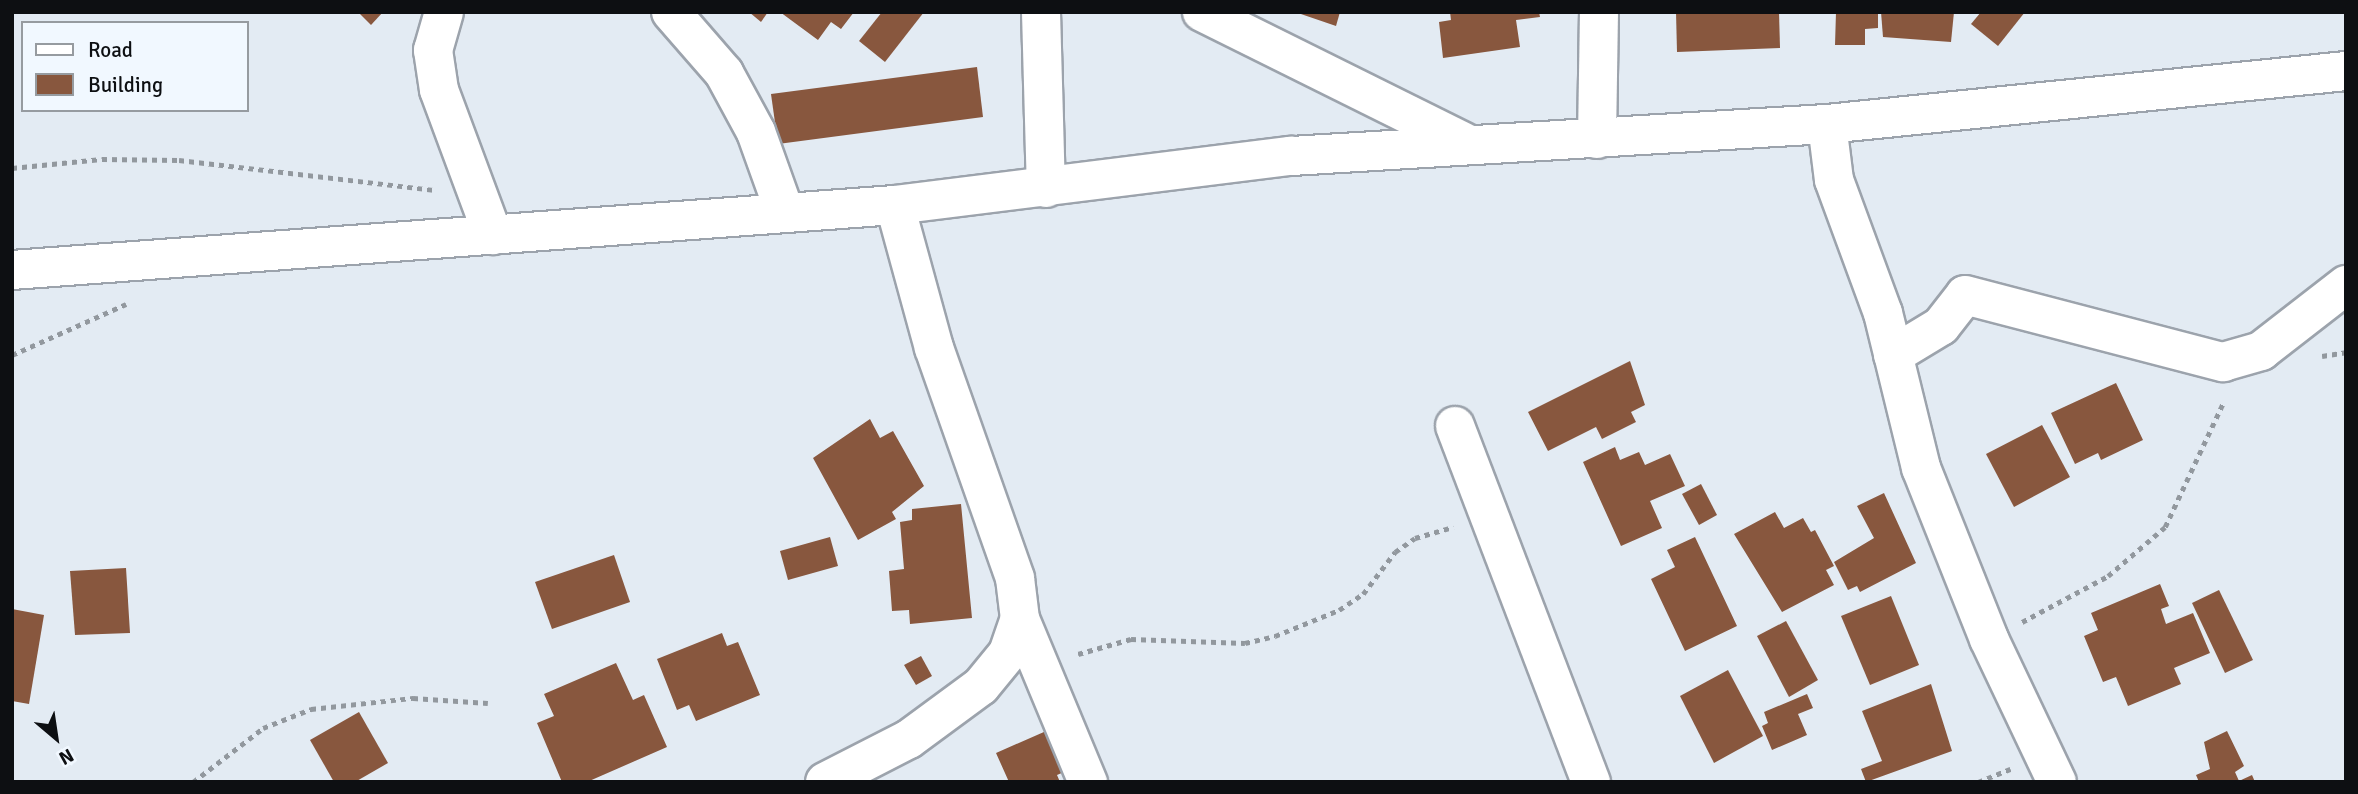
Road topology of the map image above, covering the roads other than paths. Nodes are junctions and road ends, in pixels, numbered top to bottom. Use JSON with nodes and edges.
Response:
{"nodes":[{"id":1,"x":444,"y":12,"type":"edge"},
{"id":2,"x":671,"y":12,"type":"edge"},
{"id":3,"x":1041,"y":12,"type":"edge"},
{"id":4,"x":1202,"y":12,"type":"edge"},
{"id":5,"x":1599,"y":12,"type":"edge"},
{"id":6,"x":2346,"y":71,"type":"edge"},
{"id":7,"x":1827,"y":124,"type":"junction"},
{"id":8,"x":1597,"y":139,"type":"junction"},
{"id":9,"x":1464,"y":142,"type":"junction"},
{"id":10,"x":1046,"y":188,"type":"junction"},
{"id":11,"x":895,"y":205,"type":"junction"},
{"id":12,"x":785,"y":213,"type":"junction"},
{"id":13,"x":492,"y":235,"type":"junction"},
{"id":14,"x":12,"y":270,"type":"edge"},
{"id":15,"x":2346,"y":285,"type":"edge"},
{"id":16,"x":1893,"y":355,"type":"junction"},
{"id":17,"x":1455,"y":426,"type":"dead end"},
{"id":18,"x":1020,"y":619,"type":"junction"},
{"id":19,"x":824,"y":782,"type":"edge"},
{"id":20,"x":1088,"y":782,"type":"edge"},
{"id":21,"x":1591,"y":782,"type":"edge"},
{"id":22,"x":2057,"y":782,"type":"edge"}],
"edges":[{"from":1,"to":13,"type":"street"},
{"from":2,"to":12,"type":"street"},
{"from":3,"to":10,"type":"street"},
{"from":4,"to":9,"type":"street"},
{"from":5,"to":8,"type":"street"},
{"from":6,"to":7,"type":"street"},
{"from":7,"to":8,"type":"street"},
{"from":7,"to":16,"type":"street"},
{"from":8,"to":9,"type":"street"},
{"from":9,"to":10,"type":"street"},
{"from":10,"to":11,"type":"street"},
{"from":11,"to":12,"type":"street"},
{"from":11,"to":18,"type":"street"},
{"from":12,"to":13,"type":"street"},
{"from":13,"to":14,"type":"street"},
{"from":15,"to":16,"type":"street"},
{"from":16,"to":22,"type":"street"},
{"from":17,"to":21,"type":"street"},
{"from":18,"to":19,"type":"street"},
{"from":18,"to":20,"type":"street"}]}
